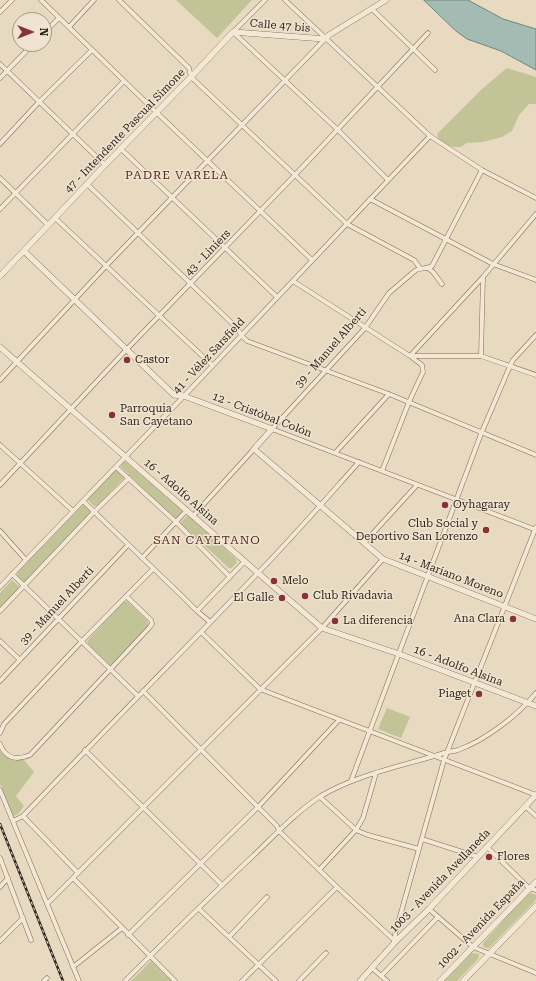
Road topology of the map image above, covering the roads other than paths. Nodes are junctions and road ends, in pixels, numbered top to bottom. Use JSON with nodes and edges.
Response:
{"nodes":[{"id":1,"x":12,"y":0,"type":"edge"},
{"id":2,"x":41,"y":0,"type":"edge"},
{"id":3,"x":94,"y":0,"type":"edge"},
{"id":4,"x":119,"y":0,"type":"edge"},
{"id":5,"x":265,"y":0,"type":"edge"},
{"id":6,"x":285,"y":0,"type":"edge"},
{"id":7,"x":386,"y":0,"type":"edge"},
{"id":8,"x":372,"y":8,"type":"junction"},
{"id":9,"x":0,"y":12,"type":"edge"},
{"id":10,"x":59,"y":18,"type":"junction"},
{"id":11,"x":52,"y":25,"type":"edge"},
{"id":12,"x":69,"y":27,"type":"junction"},
{"id":13,"x":233,"y":32,"type":"junction"},
{"id":14,"x":428,"y":33,"type":"dead end"},
{"id":15,"x":325,"y":38,"type":"junction"},
{"id":16,"x":412,"y":49,"type":"junction"},
{"id":17,"x":92,"y":50,"type":"junction"},
{"id":18,"x":25,"y":52,"type":"edge"},
{"id":19,"x":0,"y":64,"type":"edge"},
{"id":20,"x":435,"y":70,"type":"dead end"},
{"id":21,"x":7,"y":71,"type":"junction"},
{"id":22,"x":192,"y":77,"type":"junction"},
{"id":23,"x":0,"y":78,"type":"edge"},
{"id":24,"x":124,"y":81,"type":"junction"},
{"id":25,"x":284,"y":81,"type":"junction"},
{"id":26,"x":378,"y":87,"type":"junction"},
{"id":27,"x":39,"y":102,"type":"junction"},
{"id":28,"x":156,"y":112,"type":"junction"},
{"id":29,"x":242,"y":125,"type":"junction"},
{"id":30,"x":338,"y":130,"type":"junction"},
{"id":31,"x":72,"y":134,"type":"junction"},
{"id":32,"x":430,"y":136,"type":"junction"},
{"id":33,"x":0,"y":144,"type":"edge"},
{"id":34,"x":121,"y":149,"type":"junction"},
{"id":35,"x":208,"y":162,"type":"junction"},
{"id":36,"x":105,"y":165,"type":"junction"},
{"id":37,"x":482,"y":170,"type":"junction"},
{"id":38,"x":295,"y":175,"type":"junction"},
{"id":39,"x":0,"y":178,"type":"edge"},
{"id":40,"x":388,"y":180,"type":"junction"},
{"id":41,"x":87,"y":184,"type":"junction"},
{"id":42,"x":15,"y":193,"type":"junction"},
{"id":43,"x":173,"y":198,"type":"junction"},
{"id":44,"x":536,"y":198,"type":"edge"},
{"id":45,"x":370,"y":199,"type":"junction"},
{"id":46,"x":0,"y":209,"type":"edge"},
{"id":47,"x":260,"y":211,"type":"junction"},
{"id":48,"x":536,"y":214,"type":"edge"},
{"id":49,"x":55,"y":218,"type":"junction"},
{"id":50,"x":347,"y":224,"type":"junction"},
{"id":51,"x":48,"y":225,"type":"junction"},
{"id":52,"x":138,"y":233,"type":"junction"},
{"id":53,"x":446,"y":240,"type":"junction"},
{"id":54,"x":226,"y":248,"type":"junction"},
{"id":55,"x":24,"y":251,"type":"junction"},
{"id":56,"x":312,"y":260,"type":"junction"},
{"id":57,"x":493,"y":264,"type":"junction"},
{"id":58,"x":106,"y":266,"type":"junction"},
{"id":59,"x":420,"y":268,"type":"junction"},
{"id":60,"x":428,"y":268,"type":"junction"},
{"id":61,"x":0,"y":276,"type":"edge"},
{"id":62,"x":483,"y":276,"type":"junction"},
{"id":63,"x":293,"y":280,"type":"junction"},
{"id":64,"x":536,"y":280,"type":"edge"},
{"id":65,"x":191,"y":284,"type":"junction"},
{"id":66,"x":442,"y":284,"type":"dead end"},
{"id":67,"x":277,"y":297,"type":"junction"},
{"id":68,"x":75,"y":300,"type":"junction"},
{"id":69,"x":160,"y":316,"type":"junction"},
{"id":70,"x":365,"y":328,"type":"junction"},
{"id":71,"x":241,"y":335,"type":"junction"},
{"id":72,"x":536,"y":335,"type":"edge"},
{"id":73,"x":0,"y":347,"type":"edge"},
{"id":74,"x":127,"y":349,"type":"junction"},
{"id":75,"x":410,"y":356,"type":"junction"},
{"id":76,"x":482,"y":356,"type":"junction"},
{"id":77,"x":17,"y":362,"type":"junction"},
{"id":78,"x":212,"y":365,"type":"junction"},
{"id":79,"x":510,"y":366,"type":"junction"},
{"id":80,"x":326,"y":370,"type":"junction"},
{"id":81,"x":536,"y":375,"type":"edge"},
{"id":82,"x":0,"y":380,"type":"edge"},
{"id":83,"x":390,"y":394,"type":"junction"},
{"id":84,"x":184,"y":396,"type":"junction"},
{"id":85,"x":409,"y":402,"type":"junction"},
{"id":86,"x":71,"y":409,"type":"junction"},
{"id":87,"x":272,"y":429,"type":"junction"},
{"id":88,"x":482,"y":434,"type":"junction"},
{"id":89,"x":0,"y":445,"type":"edge"},
{"id":90,"x":254,"y":449,"type":"junction"},
{"id":91,"x":335,"y":453,"type":"junction"},
{"id":92,"x":536,"y":455,"type":"edge"},
{"id":93,"x":125,"y":457,"type":"junction"},
{"id":94,"x":359,"y":462,"type":"junction"},
{"id":95,"x":20,"y":464,"type":"junction"},
{"id":96,"x":116,"y":467,"type":"junction"},
{"id":97,"x":382,"y":471,"type":"junction"},
{"id":98,"x":129,"y":478,"type":"junction"},
{"id":99,"x":0,"y":485,"type":"edge"},
{"id":100,"x":417,"y":485,"type":"junction"},
{"id":101,"x":457,"y":500,"type":"junction"},
{"id":102,"x":82,"y":501,"type":"junction"},
{"id":103,"x":320,"y":505,"type":"junction"},
{"id":104,"x":187,"y":510,"type":"junction"},
{"id":105,"x":73,"y":511,"type":"junction"},
{"id":106,"x":94,"y":512,"type":"junction"},
{"id":107,"x":193,"y":516,"type":"junction"},
{"id":108,"x":176,"y":522,"type":"junction"},
{"id":109,"x":536,"y":529,"type":"edge"},
{"id":110,"x":0,"y":531,"type":"edge"},
{"id":111,"x":364,"y":543,"type":"junction"},
{"id":112,"x":128,"y":545,"type":"junction"},
{"id":113,"x":142,"y":558,"type":"junction"},
{"id":114,"x":383,"y":559,"type":"junction"},
{"id":115,"x":26,"y":560,"type":"junction"},
{"id":116,"x":245,"y":561,"type":"junction"},
{"id":117,"x":153,"y":569,"type":"junction"},
{"id":118,"x":258,"y":573,"type":"junction"},
{"id":119,"x":12,"y":574,"type":"junction"},
{"id":120,"x":428,"y":576,"type":"junction"},
{"id":121,"x":230,"y":577,"type":"junction"},
{"id":122,"x":24,"y":586,"type":"junction"},
{"id":123,"x":0,"y":587,"type":"edge"},
{"id":124,"x":126,"y":596,"type":"junction"},
{"id":125,"x":505,"y":606,"type":"junction"},
{"id":126,"x":0,"y":611,"type":"edge"},
{"id":127,"x":197,"y":611,"type":"junction"},
{"id":128,"x":58,"y":619,"type":"junction"},
{"id":129,"x":536,"y":619,"type":"edge"},
{"id":130,"x":210,"y":622,"type":"junction"},
{"id":131,"x":322,"y":628,"type":"junction"},
{"id":132,"x":201,"y":632,"type":"junction"},
{"id":133,"x":0,"y":641,"type":"edge"},
{"id":134,"x":82,"y":641,"type":"junction"},
{"id":135,"x":399,"y":654,"type":"junction"},
{"id":136,"x":20,"y":660,"type":"junction"},
{"id":137,"x":111,"y":669,"type":"junction"},
{"id":138,"x":0,"y":681,"type":"edge"},
{"id":139,"x":475,"y":683,"type":"junction"},
{"id":140,"x":260,"y":689,"type":"junction"},
{"id":141,"x":143,"y":691,"type":"junction"},
{"id":142,"x":536,"y":693,"type":"edge"},
{"id":143,"x":138,"y":696,"type":"junction"},
{"id":144,"x":528,"y":703,"type":"junction"},
{"id":145,"x":536,"y":706,"type":"edge"},
{"id":146,"x":339,"y":720,"type":"junction"},
{"id":147,"x":370,"y":731,"type":"junction"},
{"id":148,"x":0,"y":733,"type":"edge"},
{"id":149,"x":1,"y":746,"type":"edge"},
{"id":150,"x":201,"y":748,"type":"junction"},
{"id":151,"x":85,"y":750,"type":"junction"},
{"id":152,"x":447,"y":752,"type":"junction"},
{"id":153,"x":434,"y":756,"type":"junction"},
{"id":154,"x":444,"y":760,"type":"junction"},
{"id":155,"x":376,"y":773,"type":"junction"},
{"id":156,"x":351,"y":781,"type":"junction"},
{"id":157,"x":0,"y":790,"type":"edge"},
{"id":158,"x":536,"y":795,"type":"edge"},
{"id":159,"x":320,"y":797,"type":"junction"},
{"id":160,"x":526,"y":806,"type":"junction"},
{"id":161,"x":144,"y":807,"type":"junction"},
{"id":162,"x":258,"y":807,"type":"junction"},
{"id":163,"x":22,"y":816,"type":"junction"},
{"id":164,"x":536,"y":816,"type":"edge"},
{"id":165,"x":13,"y":821,"type":"junction"},
{"id":166,"x":356,"y":830,"type":"junction"},
{"id":167,"x":279,"y":831,"type":"junction"},
{"id":168,"x":422,"y":838,"type":"junction"},
{"id":169,"x":487,"y":847,"type":"junction"},
{"id":170,"x":419,"y":849,"type":"junction"},
{"id":171,"x":0,"y":858,"type":"edge"},
{"id":172,"x":478,"y":858,"type":"junction"},
{"id":173,"x":200,"y":864,"type":"junction"},
{"id":174,"x":319,"y":870,"type":"junction"},
{"id":175,"x":78,"y":873,"type":"junction"},
{"id":176,"x":8,"y":878,"type":"junction"},
{"id":177,"x":74,"y":878,"type":"junction"},
{"id":178,"x":536,"y":882,"type":"edge"},
{"id":179,"x":222,"y":885,"type":"junction"},
{"id":180,"x":0,"y":887,"type":"edge"},
{"id":181,"x":337,"y":887,"type":"junction"},
{"id":182,"x":529,"y":888,"type":"junction"},
{"id":183,"x":536,"y":890,"type":"edge"},
{"id":184,"x":267,"y":897,"type":"dead end"},
{"id":185,"x":47,"y":904,"type":"junction"},
{"id":186,"x":536,"y":906,"type":"edge"},
{"id":187,"x":199,"y":909,"type":"junction"},
{"id":188,"x":429,"y":909,"type":"junction"},
{"id":189,"x":438,"y":917,"type":"junction"},
{"id":190,"x":22,"y":918,"type":"junction"},
{"id":191,"x":122,"y":928,"type":"junction"},
{"id":192,"x":128,"y":935,"type":"junction"},
{"id":193,"x":229,"y":937,"type":"junction"},
{"id":194,"x":31,"y":940,"type":"dead end"},
{"id":195,"x":0,"y":941,"type":"edge"},
{"id":196,"x":396,"y":941,"type":"junction"},
{"id":197,"x":473,"y":947,"type":"junction"},
{"id":198,"x":326,"y":953,"type":"dead end"},
{"id":199,"x":489,"y":954,"type":"junction"},
{"id":200,"x":150,"y":957,"type":"junction"},
{"id":201,"x":259,"y":965,"type":"junction"},
{"id":202,"x":74,"y":967,"type":"junction"},
{"id":203,"x":372,"y":968,"type":"junction"},
{"id":204,"x":536,"y":973,"type":"edge"},
{"id":205,"x":381,"y":976,"type":"junction"},
{"id":206,"x":79,"y":981,"type":"edge"},
{"id":207,"x":125,"y":981,"type":"edge"},
{"id":208,"x":174,"y":981,"type":"edge"},
{"id":209,"x":242,"y":981,"type":"edge"},
{"id":210,"x":276,"y":981,"type":"edge"},
{"id":211,"x":300,"y":981,"type":"edge"},
{"id":212,"x":360,"y":981,"type":"edge"},
{"id":213,"x":387,"y":981,"type":"edge"},
{"id":214,"x":440,"y":981,"type":"edge"},
{"id":215,"x":463,"y":981,"type":"edge"}],
"edges":[{"from":1,"to":9,"type":"street"},
{"from":2,"to":10,"type":"street"},
{"from":3,"to":12,"type":"street"},
{"from":4,"to":22,"type":"street"},
{"from":5,"to":13,"type":"street","name":"47 - Intendente Pascual Simone"},
{"from":6,"to":15,"type":"street"},
{"from":7,"to":8,"type":"street"},
{"from":8,"to":15,"type":"street"},
{"from":8,"to":16,"type":"street"},
{"from":10,"to":11,"type":"street"},
{"from":10,"to":12,"type":"street"},
{"from":12,"to":17,"type":"street"},
{"from":13,"to":15,"type":"street","name":"Calle 47 bis"},
{"from":13,"to":22,"type":"street","name":"47 - Intendente Pascual Simone"},
{"from":13,"to":25,"type":"street"},
{"from":14,"to":16,"type":"street","name":"43 - Liniers"},
{"from":15,"to":25,"type":"street"},
{"from":15,"to":26,"type":"street"},
{"from":16,"to":20,"type":"street"},
{"from":16,"to":26,"type":"street","name":"43 - Liniers"},
{"from":17,"to":24,"type":"street"},
{"from":17,"to":27,"type":"street"},
{"from":18,"to":21,"type":"street"},
{"from":19,"to":21,"type":"street"},
{"from":21,"to":23,"type":"street"},
{"from":21,"to":27,"type":"street"},
{"from":22,"to":28,"type":"street","name":"47 - Intendente Pascual Simone"},
{"from":22,"to":29,"type":"street"},
{"from":24,"to":28,"type":"street"},
{"from":24,"to":31,"type":"street"},
{"from":25,"to":29,"type":"street"},
{"from":25,"to":30,"type":"street"},
{"from":26,"to":30,"type":"street","name":"43 - Liniers"},
{"from":26,"to":32,"type":"street"},
{"from":27,"to":31,"type":"street"},
{"from":27,"to":33,"type":"street"},
{"from":28,"to":34,"type":"street","name":"47 - Intendente Pascual Simone"},
{"from":28,"to":35,"type":"street"},
{"from":29,"to":35,"type":"street"},
{"from":29,"to":38,"type":"street"},
{"from":30,"to":38,"type":"street","name":"43 - Liniers"},
{"from":30,"to":40,"type":"street"},
{"from":31,"to":36,"type":"street"},
{"from":31,"to":42,"type":"street"},
{"from":32,"to":37,"type":"street"},
{"from":32,"to":40,"type":"street","name":"41 - Vélez Sarsfield"},
{"from":34,"to":36,"type":"street","name":"47 - Intendente Pascual Simone"},
{"from":34,"to":43,"type":"street"},
{"from":35,"to":43,"type":"street"},
{"from":35,"to":47,"type":"street"},
{"from":36,"to":41,"type":"street","name":"47 - Intendente Pascual Simone"},
{"from":37,"to":44,"type":"street"},
{"from":37,"to":53,"type":"street"},
{"from":38,"to":47,"type":"street","name":"43 - Liniers"},
{"from":38,"to":50,"type":"street"},
{"from":39,"to":42,"type":"street"},
{"from":40,"to":45,"type":"street","name":"41 - Vélez Sarsfield"},
{"from":41,"to":49,"type":"street","name":"47 - Intendente Pascual Simone"},
{"from":41,"to":52,"type":"street"},
{"from":42,"to":46,"type":"street"},
{"from":42,"to":51,"type":"street"},
{"from":43,"to":52,"type":"street"},
{"from":43,"to":54,"type":"street"},
{"from":45,"to":50,"type":"street","name":"41 - Vélez Sarsfield"},
{"from":45,"to":53,"type":"street"},
{"from":47,"to":54,"type":"street","name":"43 - Liniers"},
{"from":47,"to":56,"type":"street"},
{"from":48,"to":57,"type":"street"},
{"from":49,"to":51,"type":"street","name":"47 - Intendente Pascual Simone"},
{"from":49,"to":58,"type":"street"},
{"from":50,"to":56,"type":"street","name":"41 - Vélez Sarsfield"},
{"from":50,"to":59,"type":"street"},
{"from":51,"to":55,"type":"street","name":"47 - Intendente Pascual Simone"},
{"from":52,"to":58,"type":"street"},
{"from":52,"to":65,"type":"street"},
{"from":53,"to":57,"type":"street"},
{"from":53,"to":60,"type":"street"},
{"from":54,"to":65,"type":"street","name":"43 - Liniers"},
{"from":54,"to":67,"type":"street"},
{"from":55,"to":61,"type":"street","name":"47 - Intendente Pascual Simone"},
{"from":55,"to":68,"type":"street","name":"12 - Cristóbal Colón"},
{"from":56,"to":63,"type":"street","name":"41 - Vélez Sarsfield"},
{"from":57,"to":62,"type":"street"},
{"from":57,"to":64,"type":"street"},
{"from":58,"to":68,"type":"street"},
{"from":58,"to":69,"type":"street"},
{"from":59,"to":60,"type":"street"},
{"from":59,"to":70,"type":"street","name":"39 - Manuel Alberti"},
{"from":60,"to":66,"type":"street"},
{"from":62,"to":75,"type":"street"},
{"from":62,"to":76,"type":"street"},
{"from":63,"to":67,"type":"street","name":"41 - Vélez Sarsfield"},
{"from":63,"to":70,"type":"street"},
{"from":65,"to":69,"type":"street","name":"43 - Liniers"},
{"from":65,"to":71,"type":"street"},
{"from":67,"to":71,"type":"street","name":"41 - Vélez Sarsfield"},
{"from":68,"to":74,"type":"street","name":"12 - Cristóbal Colón"},
{"from":68,"to":77,"type":"street"},
{"from":69,"to":74,"type":"street","name":"43 - Liniers"},
{"from":69,"to":78,"type":"street"},
{"from":70,"to":75,"type":"street"},
{"from":70,"to":80,"type":"street","name":"39 - Manuel Alberti"},
{"from":71,"to":78,"type":"street","name":"41 - Vélez Sarsfield"},
{"from":71,"to":80,"type":"street"},
{"from":72,"to":79,"type":"street"},
{"from":73,"to":77,"type":"street","name":"16 - Adolfo Alsina"},
{"from":74,"to":84,"type":"street","name":"12 - Cristóbal Colón"},
{"from":74,"to":86,"type":"street","name":"43 - Liniers"},
{"from":75,"to":76,"type":"street"},
{"from":75,"to":85,"type":"street"},
{"from":76,"to":79,"type":"street"},
{"from":77,"to":82,"type":"street"},
{"from":77,"to":86,"type":"street","name":"16 - Adolfo Alsina"},
{"from":78,"to":84,"type":"street","name":"41 - Vélez Sarsfield"},
{"from":79,"to":81,"type":"street"},
{"from":79,"to":88,"type":"street"},
{"from":80,"to":83,"type":"street"},
{"from":80,"to":87,"type":"street","name":"39 - Manuel Alberti"},
{"from":83,"to":85,"type":"street"},
{"from":83,"to":91,"type":"street"},
{"from":84,"to":87,"type":"street","name":"12 - Cristóbal Colón"},
{"from":84,"to":93,"type":"street","name":"41 - Vélez Sarsfield"},
{"from":85,"to":88,"type":"street"},
{"from":85,"to":97,"type":"street"},
{"from":86,"to":93,"type":"street","name":"16 - Adolfo Alsina"},
{"from":86,"to":95,"type":"street","name":"43 - Liniers"},
{"from":87,"to":90,"type":"street","name":"39 - Manuel Alberti"},
{"from":87,"to":91,"type":"street","name":"12 - Cristóbal Colón"},
{"from":88,"to":92,"type":"street"},
{"from":88,"to":101,"type":"street"},
{"from":89,"to":95,"type":"street"},
{"from":90,"to":103,"type":"street","name":"14 - Mariano Moreno"},
{"from":90,"to":107,"type":"street","name":"39 - Manuel Alberti"},
{"from":91,"to":94,"type":"street","name":"12 - Cristóbal Colón"},
{"from":93,"to":96,"type":"street","name":"41 - Vélez Sarsfield"},
{"from":93,"to":104,"type":"street","name":"16 - Adolfo Alsina"},
{"from":94,"to":97,"type":"street","name":"12 - Cristóbal Colón"},
{"from":94,"to":103,"type":"street"},
{"from":95,"to":99,"type":"street","name":"43 - Liniers"},
{"from":95,"to":105,"type":"street"},
{"from":96,"to":98,"type":"street"},
{"from":96,"to":102,"type":"street","name":"41 - Vélez Sarsfield"},
{"from":97,"to":100,"type":"street","name":"12 - Cristóbal Colón"},
{"from":98,"to":106,"type":"street"},
{"from":98,"to":108,"type":"street"},
{"from":100,"to":101,"type":"street","name":"12 - Cristóbal Colón"},
{"from":100,"to":111,"type":"street"},
{"from":101,"to":109,"type":"street","name":"12 - Cristóbal Colón"},
{"from":101,"to":120,"type":"street"},
{"from":102,"to":105,"type":"street","name":"41 - Vélez Sarsfield"},
{"from":102,"to":106,"type":"street"},
{"from":103,"to":111,"type":"street","name":"14 - Mariano Moreno"},
{"from":103,"to":118,"type":"street"},
{"from":104,"to":107,"type":"street","name":"16 - Adolfo Alsina"},
{"from":104,"to":108,"type":"street"},
{"from":105,"to":115,"type":"street","name":"41 - Vélez Sarsfield"},
{"from":106,"to":112,"type":"street"},
{"from":106,"to":122,"type":"street"},
{"from":107,"to":116,"type":"street","name":"16 - Adolfo Alsina"},
{"from":108,"to":113,"type":"street"},
{"from":108,"to":121,"type":"street"},
{"from":109,"to":125,"type":"street"},
{"from":110,"to":115,"type":"street"},
{"from":111,"to":114,"type":"street","name":"14 - Mariano Moreno"},
{"from":112,"to":113,"type":"street"},
{"from":112,"to":128,"type":"street","name":"39 - Manuel Alberti"},
{"from":113,"to":117,"type":"street"},
{"from":114,"to":120,"type":"street","name":"14 - Mariano Moreno"},
{"from":114,"to":131,"type":"street"},
{"from":115,"to":119,"type":"street","name":"41 - Vélez Sarsfield"},
{"from":116,"to":118,"type":"street","name":"16 - Adolfo Alsina"},
{"from":116,"to":121,"type":"street"},
{"from":117,"to":124,"type":"street"},
{"from":117,"to":127,"type":"street"},
{"from":118,"to":130,"type":"street"},
{"from":118,"to":131,"type":"street","name":"16 - Adolfo Alsina"},
{"from":119,"to":122,"type":"street"},
{"from":119,"to":123,"type":"street","name":"41 - Vélez Sarsfield"},
{"from":120,"to":125,"type":"street","name":"14 - Mariano Moreno"},
{"from":120,"to":135,"type":"street"},
{"from":121,"to":127,"type":"street"},
{"from":122,"to":126,"type":"street"},
{"from":122,"to":128,"type":"street"},
{"from":124,"to":134,"type":"street"},
{"from":124,"to":137,"type":"street"},
{"from":125,"to":129,"type":"street","name":"14 - Mariano Moreno"},
{"from":125,"to":139,"type":"street"},
{"from":127,"to":130,"type":"street"},
{"from":128,"to":134,"type":"street"},
{"from":128,"to":136,"type":"street","name":"39 - Manuel Alberti"},
{"from":130,"to":132,"type":"street"},
{"from":131,"to":135,"type":"street","name":"16 - Adolfo Alsina"},
{"from":131,"to":140,"type":"street"},
{"from":132,"to":140,"type":"street"},
{"from":132,"to":141,"type":"street"},
{"from":133,"to":136,"type":"street"},
{"from":134,"to":137,"type":"street"},
{"from":134,"to":148,"type":"street"},
{"from":135,"to":139,"type":"street","name":"16 - Adolfo Alsina"},
{"from":135,"to":147,"type":"street"},
{"from":136,"to":138,"type":"street","name":"39 - Manuel Alberti"},
{"from":137,"to":143,"type":"street"},
{"from":137,"to":149,"type":"street"},
{"from":139,"to":144,"type":"street","name":"16 - Adolfo Alsina"},
{"from":139,"to":152,"type":"street"},
{"from":140,"to":146,"type":"street"},
{"from":140,"to":150,"type":"street"},
{"from":141,"to":143,"type":"street"},
{"from":141,"to":150,"type":"street"},
{"from":142,"to":144,"type":"street"},
{"from":143,"to":151,"type":"street"},
{"from":144,"to":145,"type":"street","name":"16 - Adolfo Alsina"},
{"from":144,"to":152,"type":"street"},
{"from":146,"to":147,"type":"street"},
{"from":146,"to":162,"type":"street"},
{"from":147,"to":153,"type":"street"},
{"from":147,"to":156,"type":"street"},
{"from":150,"to":161,"type":"street"},
{"from":150,"to":162,"type":"street"},
{"from":151,"to":161,"type":"street"},
{"from":151,"to":163,"type":"street"},
{"from":152,"to":153,"type":"street"},
{"from":152,"to":154,"type":"street"},
{"from":153,"to":154,"type":"street"},
{"from":153,"to":155,"type":"street"},
{"from":154,"to":158,"type":"street"},
{"from":154,"to":168,"type":"street"},
{"from":155,"to":156,"type":"street"},
{"from":155,"to":166,"type":"street"},
{"from":156,"to":159,"type":"street"},
{"from":157,"to":165,"type":"street"},
{"from":158,"to":160,"type":"street","name":"1003 - Avenida Avellaneda"},
{"from":159,"to":166,"type":"street"},
{"from":159,"to":167,"type":"street"},
{"from":160,"to":164,"type":"street"},
{"from":160,"to":169,"type":"street","name":"1003 - Avenida Avellaneda"},
{"from":161,"to":173,"type":"street"},
{"from":161,"to":175,"type":"street"},
{"from":162,"to":167,"type":"street"},
{"from":162,"to":173,"type":"street"},
{"from":163,"to":165,"type":"street"},
{"from":163,"to":175,"type":"street"},
{"from":165,"to":185,"type":"street"},
{"from":166,"to":170,"type":"street"},
{"from":166,"to":174,"type":"street"},
{"from":167,"to":174,"type":"street"},
{"from":167,"to":179,"type":"street"},
{"from":168,"to":170,"type":"street"},
{"from":168,"to":172,"type":"street"},
{"from":169,"to":172,"type":"street","name":"1003 - Avenida Avellaneda"},
{"from":169,"to":182,"type":"street"},
{"from":170,"to":196,"type":"street"},
{"from":171,"to":176,"type":"street"},
{"from":172,"to":188,"type":"street","name":"1003 - Avenida Avellaneda"},
{"from":173,"to":179,"type":"street"},
{"from":173,"to":192,"type":"street"},
{"from":174,"to":181,"type":"street"},
{"from":175,"to":177,"type":"street"},
{"from":176,"to":180,"type":"street"},
{"from":176,"to":190,"type":"street"},
{"from":177,"to":185,"type":"street"},
{"from":177,"to":191,"type":"street"},
{"from":178,"to":182,"type":"street","name":"1002 - Avenida España"},
{"from":179,"to":187,"type":"street"},
{"from":181,"to":196,"type":"street"},
{"from":181,"to":201,"type":"street"},
{"from":182,"to":183,"type":"street"},
{"from":182,"to":197,"type":"street","name":"1002 - Avenida España"},
{"from":184,"to":193,"type":"street"},
{"from":185,"to":202,"type":"street"},
{"from":186,"to":199,"type":"street"},
{"from":187,"to":193,"type":"street"},
{"from":187,"to":200,"type":"street"},
{"from":188,"to":189,"type":"street"},
{"from":188,"to":196,"type":"street","name":"1003 - Avenida Avellaneda"},
{"from":189,"to":197,"type":"street"},
{"from":189,"to":205,"type":"street"},
{"from":190,"to":194,"type":"street"},
{"from":190,"to":195,"type":"street"},
{"from":191,"to":192,"type":"street"},
{"from":191,"to":202,"type":"street"},
{"from":192,"to":200,"type":"street"},
{"from":193,"to":201,"type":"street"},
{"from":196,"to":203,"type":"street","name":"1003 - Avenida Avellaneda"},
{"from":197,"to":199,"type":"street"},
{"from":197,"to":214,"type":"street","name":"1002 - Avenida España"},
{"from":198,"to":211,"type":"street"},
{"from":199,"to":204,"type":"street"},
{"from":199,"to":215,"type":"street"},
{"from":200,"to":207,"type":"street"},
{"from":200,"to":208,"type":"street"},
{"from":201,"to":209,"type":"street"},
{"from":201,"to":210,"type":"street"},
{"from":202,"to":206,"type":"street"},
{"from":203,"to":205,"type":"street"},
{"from":203,"to":212,"type":"street","name":"1003 - Avenida Avellaneda"},
{"from":205,"to":213,"type":"street"}]}
